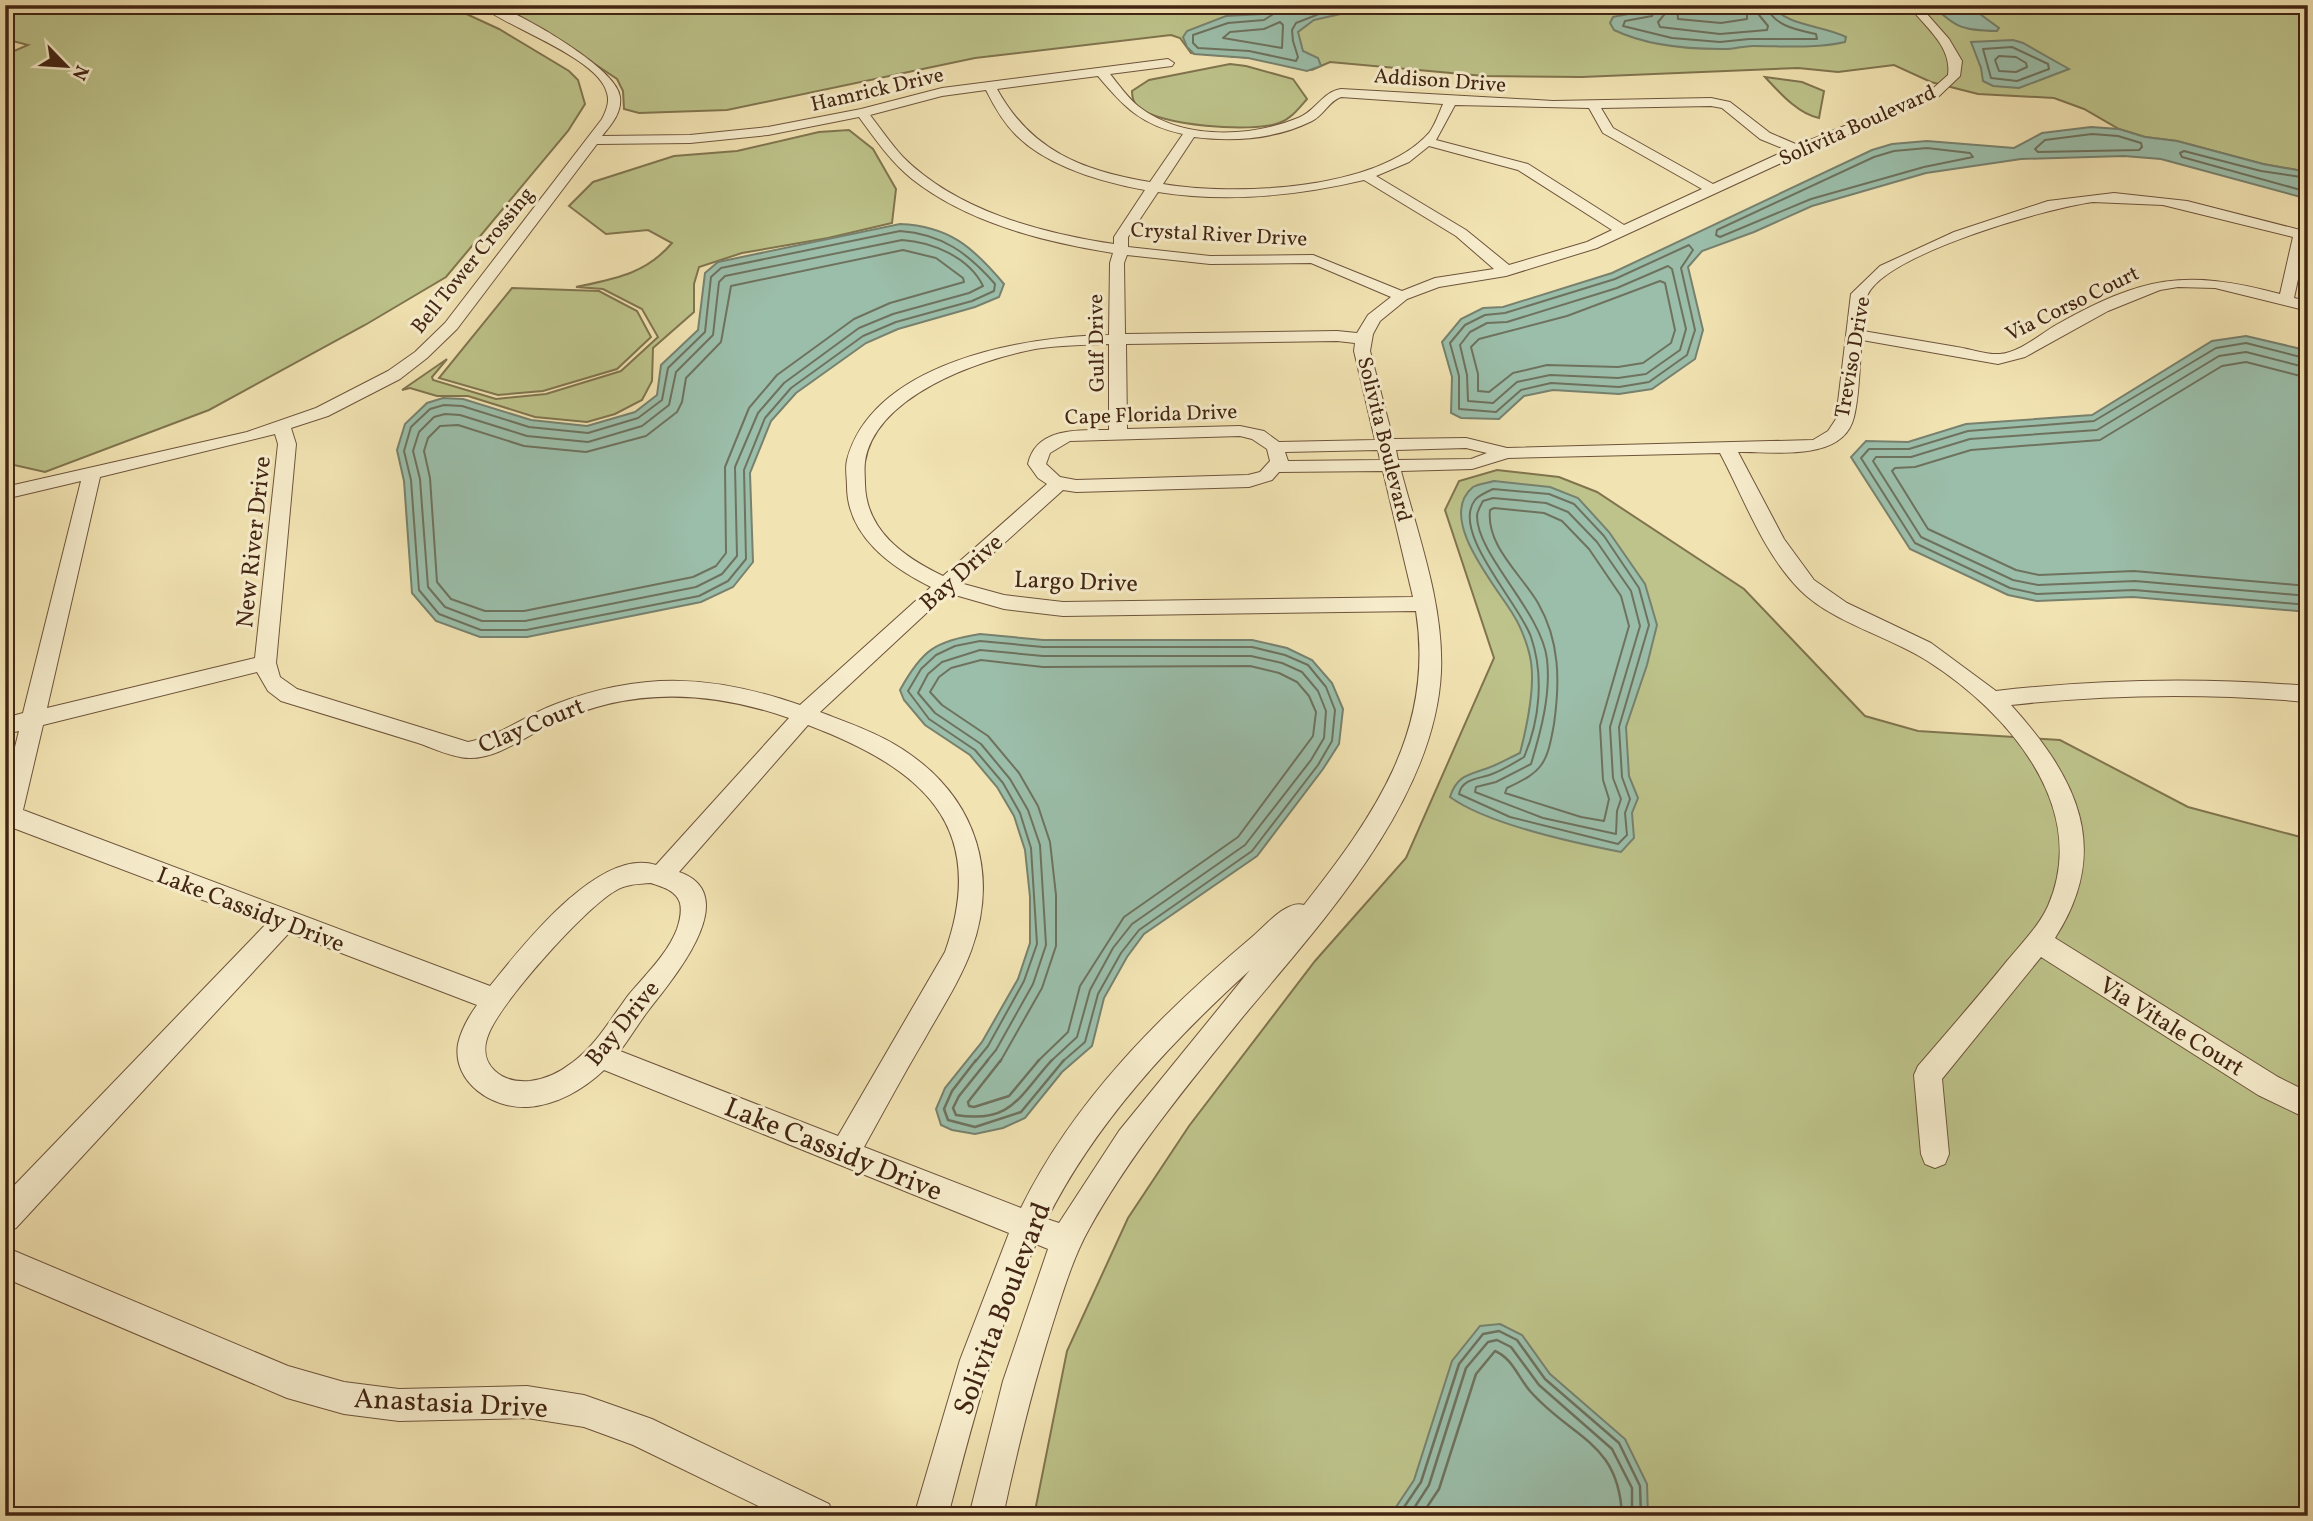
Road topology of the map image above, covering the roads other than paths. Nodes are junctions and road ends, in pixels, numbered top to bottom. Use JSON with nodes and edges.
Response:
{"nodes":[{"id":1,"x":485,"y":5,"type":"edge"},
{"id":2,"x":1913,"y":5,"type":"edge"},
{"id":3,"x":1168,"y":64,"type":"dead end"},
{"id":4,"x":1101,"y":71,"type":"junction"},
{"id":5,"x":989,"y":85,"type":"junction"},
{"id":6,"x":1451,"y":102,"type":"junction"},
{"id":7,"x":1594,"y":106,"type":"junction"},
{"id":8,"x":862,"y":113,"type":"junction"},
{"id":9,"x":1199,"y":132,"type":"junction"},
{"id":10,"x":593,"y":140,"type":"junction"},
{"id":11,"x":1430,"y":142,"type":"junction"},
{"id":12,"x":1798,"y":150,"type":"junction"},
{"id":13,"x":1365,"y":175,"type":"junction"},
{"id":14,"x":1154,"y":188,"type":"junction"},
{"id":15,"x":1711,"y":189,"type":"junction"},
{"id":16,"x":1167,"y":195,"type":"junction"},
{"id":17,"x":1623,"y":231,"type":"junction"},
{"id":18,"x":2305,"y":235,"type":"edge"},
{"id":19,"x":1138,"y":240,"type":"dead end"},
{"id":20,"x":1121,"y":251,"type":"junction"},
{"id":21,"x":1506,"y":271,"type":"junction"},
{"id":22,"x":1402,"y":296,"type":"junction"},
{"id":23,"x":2286,"y":300,"type":"junction"},
{"id":24,"x":2308,"y":306,"type":"edge"},
{"id":25,"x":1855,"y":334,"type":"junction"},
{"id":26,"x":1364,"y":339,"type":"junction"},
{"id":27,"x":1117,"y":340,"type":"junction"},
{"id":28,"x":282,"y":426,"type":"junction"},
{"id":29,"x":1118,"y":435,"type":"junction"},
{"id":30,"x":1385,"y":444,"type":"junction"},
{"id":31,"x":1275,"y":447,"type":"junction"},
{"id":32,"x":1727,"y":449,"type":"junction"},
{"id":33,"x":1507,"y":453,"type":"junction"},
{"id":34,"x":1391,"y":465,"type":"junction"},
{"id":35,"x":1276,"y":467,"type":"junction"},
{"id":36,"x":92,"y":473,"type":"junction"},
{"id":37,"x":1059,"y":483,"type":"junction"},
{"id":38,"x":5,"y":493,"type":"edge"},
{"id":39,"x":947,"y":585,"type":"junction"},
{"id":40,"x":1424,"y":604,"type":"junction"},
{"id":41,"x":265,"y":663,"type":"junction"},
{"id":42,"x":2308,"y":694,"type":"edge"},
{"id":43,"x":1993,"y":699,"type":"junction"},
{"id":44,"x":804,"y":715,"type":"junction"},
{"id":45,"x":34,"y":719,"type":"junction"},
{"id":46,"x":5,"y":726,"type":"edge"},
{"id":47,"x":8,"y":811,"type":"edge"},
{"id":48,"x":662,"y":875,"type":"junction"},
{"id":49,"x":1338,"y":879,"type":"junction"},
{"id":50,"x":284,"y":922,"type":"junction"},
{"id":51,"x":2039,"y":942,"type":"junction"},
{"id":52,"x":495,"y":1000,"type":"junction"},
{"id":53,"x":599,"y":1055,"type":"junction"},
{"id":54,"x":2308,"y":1106,"type":"edge"},
{"id":55,"x":845,"y":1152,"type":"junction"},
{"id":56,"x":1935,"y":1154,"type":"dead end"},
{"id":57,"x":5,"y":1217,"type":"edge"},
{"id":58,"x":1029,"y":1225,"type":"junction"},
{"id":59,"x":1068,"y":1242,"type":"junction"},
{"id":60,"x":5,"y":1262,"type":"edge"},
{"id":61,"x":817,"y":1516,"type":"edge"},
{"id":62,"x":931,"y":1516,"type":"edge"},
{"id":63,"x":986,"y":1516,"type":"edge"}],
"edges":[{"from":1,"to":10,"type":"street","name":"Bell Tower Crossing"},
{"from":2,"to":12,"type":"street","name":"Solivita Boulevard"},
{"from":3,"to":4,"type":"street","name":"Hamrick Drive"},
{"from":4,"to":5,"type":"street","name":"Hamrick Drive"},
{"from":4,"to":9,"type":"street","name":"Addison Drive"},
{"from":5,"to":8,"type":"street","name":"Hamrick Drive"},
{"from":5,"to":14,"type":"street"},
{"from":6,"to":7,"type":"street","name":"Addison Drive"},
{"from":6,"to":9,"type":"street","name":"Addison Drive"},
{"from":6,"to":11,"type":"street"},
{"from":7,"to":12,"type":"street","name":"Addison Drive"},
{"from":7,"to":15,"type":"street"},
{"from":8,"to":10,"type":"street","name":"Hamrick Drive"},
{"from":8,"to":20,"type":"street","name":"Crystal River Drive"},
{"from":9,"to":14,"type":"street","name":"Gulf Drive"},
{"from":9,"to":16,"type":"street"},
{"from":10,"to":28,"type":"street","name":"Bell Tower Crossing"},
{"from":11,"to":13,"type":"street"},
{"from":11,"to":17,"type":"street"},
{"from":12,"to":15,"type":"street","name":"Solivita Boulevard"},
{"from":13,"to":16,"type":"street"},
{"from":13,"to":21,"type":"street"},
{"from":14,"to":16,"type":"street"},
{"from":14,"to":20,"type":"street","name":"Gulf Drive"},
{"from":15,"to":17,"type":"street","name":"Solivita Boulevard"},
{"from":17,"to":21,"type":"street","name":"Solivita Boulevard"},
{"from":18,"to":23,"type":"street"},
{"from":18,"to":25,"type":"street","name":"Treviso Drive"},
{"from":19,"to":20,"type":"street"},
{"from":20,"to":22,"type":"street","name":"Crystal River Drive"},
{"from":20,"to":27,"type":"street","name":"Gulf Drive"},
{"from":21,"to":22,"type":"street","name":"Solivita Boulevard"},
{"from":22,"to":26,"type":"street","name":"Solivita Boulevard"},
{"from":23,"to":24,"type":"street","name":"Via Corso Court"},
{"from":23,"to":25,"type":"street","name":"Via Corso Court"},
{"from":25,"to":32,"type":"street","name":"Treviso Drive"},
{"from":26,"to":27,"type":"street","name":"Largo Drive"},
{"from":26,"to":30,"type":"street","name":"Solivita Boulevard"},
{"from":27,"to":29,"type":"street","name":"Gulf Drive"},
{"from":27,"to":39,"type":"street","name":"Largo Drive"},
{"from":28,"to":36,"type":"street","name":"Bell Tower Crossing"},
{"from":28,"to":41,"type":"street","name":"New River Drive"},
{"from":29,"to":31,"type":"street","name":"Cape Florida Drive"},
{"from":29,"to":37,"type":"street","name":"Cape Florida Drive"},
{"from":30,"to":31,"type":"street","name":"Cape Florida Drive"},
{"from":30,"to":33,"type":"street","name":"Treviso Drive"},
{"from":30,"to":34,"type":"street","name":"Solivita Boulevard"},
{"from":31,"to":35,"type":"street"},
{"from":32,"to":33,"type":"street","name":"Treviso Drive"},
{"from":32,"to":43,"type":"street"},
{"from":33,"to":34,"type":"street","name":"Treviso Drive"},
{"from":34,"to":35,"type":"street"},
{"from":34,"to":40,"type":"street","name":"Solivita Boulevard"},
{"from":35,"to":37,"type":"street"},
{"from":36,"to":38,"type":"street","name":"Bell Tower Crossing"},
{"from":36,"to":45,"type":"street"},
{"from":37,"to":39,"type":"street","name":"Bay Drive"},
{"from":39,"to":40,"type":"street","name":"Largo Drive"},
{"from":39,"to":44,"type":"street","name":"Bay Drive"},
{"from":40,"to":49,"type":"street","name":"Solivita Boulevard"},
{"from":41,"to":44,"type":"street","name":"Clay Court"},
{"from":41,"to":45,"type":"street"},
{"from":42,"to":43,"type":"street"},
{"from":43,"to":51,"type":"street"},
{"from":44,"to":48,"type":"street","name":"Bay Drive"},
{"from":44,"to":55,"type":"street","name":"Clay Court"},
{"from":45,"to":46,"type":"street"},
{"from":45,"to":47,"type":"street"},
{"from":47,"to":50,"type":"street","name":"Lake Cassidy Drive"},
{"from":48,"to":52,"type":"street","name":"Bay Drive"},
{"from":48,"to":53,"type":"street","name":"Bay Drive"},
{"from":49,"to":58,"type":"street","name":"Solivita Boulevard"},
{"from":49,"to":59,"type":"street","name":"Solivita Boulevard"},
{"from":50,"to":52,"type":"street","name":"Lake Cassidy Drive"},
{"from":50,"to":57,"type":"street"},
{"from":51,"to":54,"type":"street","name":"Via Vitale Court"},
{"from":51,"to":56,"type":"street"},
{"from":52,"to":53,"type":"street","name":"Bay Drive"},
{"from":53,"to":55,"type":"street","name":"Lake Cassidy Drive"},
{"from":55,"to":58,"type":"street","name":"Lake Cassidy Drive"},
{"from":58,"to":59,"type":"street","name":"Lake Cassidy Drive"},
{"from":58,"to":62,"type":"street","name":"Solivita Boulevard"},
{"from":59,"to":63,"type":"street","name":"Solivita Boulevard"},
{"from":60,"to":61,"type":"street","name":"Anastasia Drive"}]}
